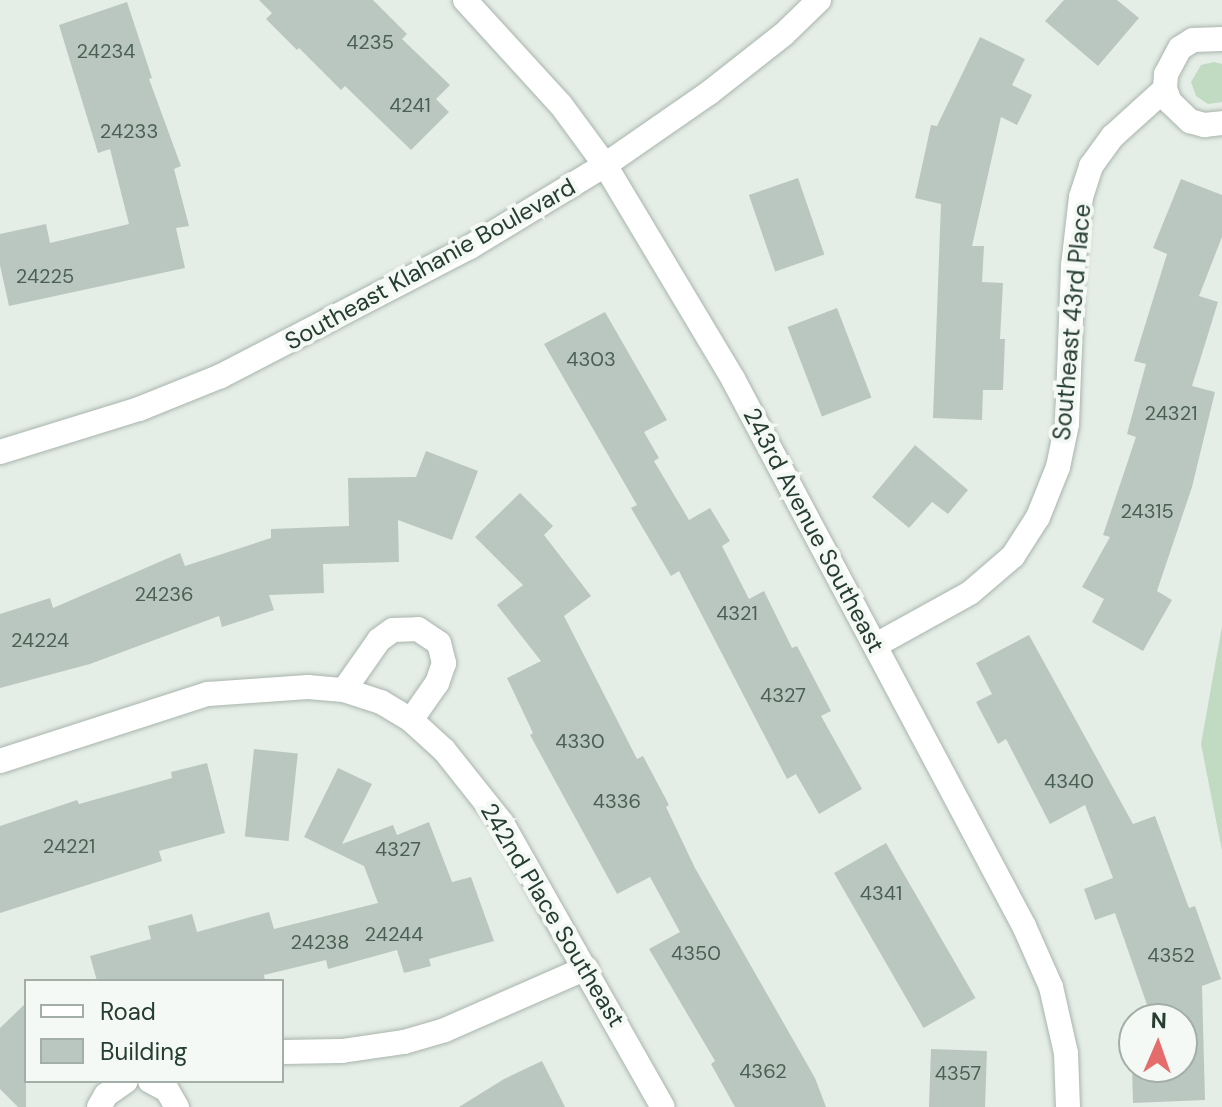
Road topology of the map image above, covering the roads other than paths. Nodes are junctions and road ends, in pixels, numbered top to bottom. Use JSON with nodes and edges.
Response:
{"nodes":[{"id":1,"x":465,"y":0,"type":"edge"},
{"id":2,"x":819,"y":0,"type":"edge"},
{"id":3,"x":1222,"y":39,"type":"edge"},
{"id":4,"x":1165,"y":89,"type":"junction"},
{"id":5,"x":1222,"y":123,"type":"edge"},
{"id":6,"x":605,"y":165,"type":"junction"},
{"id":7,"x":0,"y":452,"type":"edge"},
{"id":8,"x":876,"y":645,"type":"junction"},
{"id":9,"x":344,"y":690,"type":"junction"},
{"id":10,"x":411,"y":720,"type":"junction"},
{"id":11,"x":0,"y":761,"type":"edge"},
{"id":12,"x":586,"y":968,"type":"junction"},
{"id":13,"x":284,"y":1052,"type":"edge"},
{"id":14,"x":123,"y":1083,"type":"edge"},
{"id":15,"x":157,"y":1083,"type":"edge"},
{"id":16,"x":99,"y":1107,"type":"edge"},
{"id":17,"x":177,"y":1107,"type":"edge"},
{"id":18,"x":663,"y":1107,"type":"edge"},
{"id":19,"x":1068,"y":1107,"type":"edge"}],
"edges":[{"from":1,"to":6,"type":"street","name":"243rd Avenue Southeast"},
{"from":2,"to":6,"type":"street","name":"Southeast Klahanie Boulevard"},
{"from":3,"to":4,"type":"street","name":"Southeast 43rd Place"},
{"from":4,"to":5,"type":"street"},
{"from":4,"to":8,"type":"street","name":"Southeast 43rd Place"},
{"from":6,"to":7,"type":"street","name":"Southeast Klahanie Boulevard"},
{"from":6,"to":8,"type":"street","name":"243rd Avenue Southeast"},
{"from":8,"to":19,"type":"street","name":"243rd Avenue Southeast"},
{"from":9,"to":10,"type":"street","name":"242nd Place Southeast"},
{"from":9,"to":10,"type":"street"},
{"from":9,"to":11,"type":"street"},
{"from":10,"to":12,"type":"street","name":"242nd Place Southeast"},
{"from":12,"to":13,"type":"street"},
{"from":12,"to":18,"type":"street","name":"242nd Place Southeast"},
{"from":14,"to":16,"type":"street"},
{"from":15,"to":17,"type":"street"}]}
